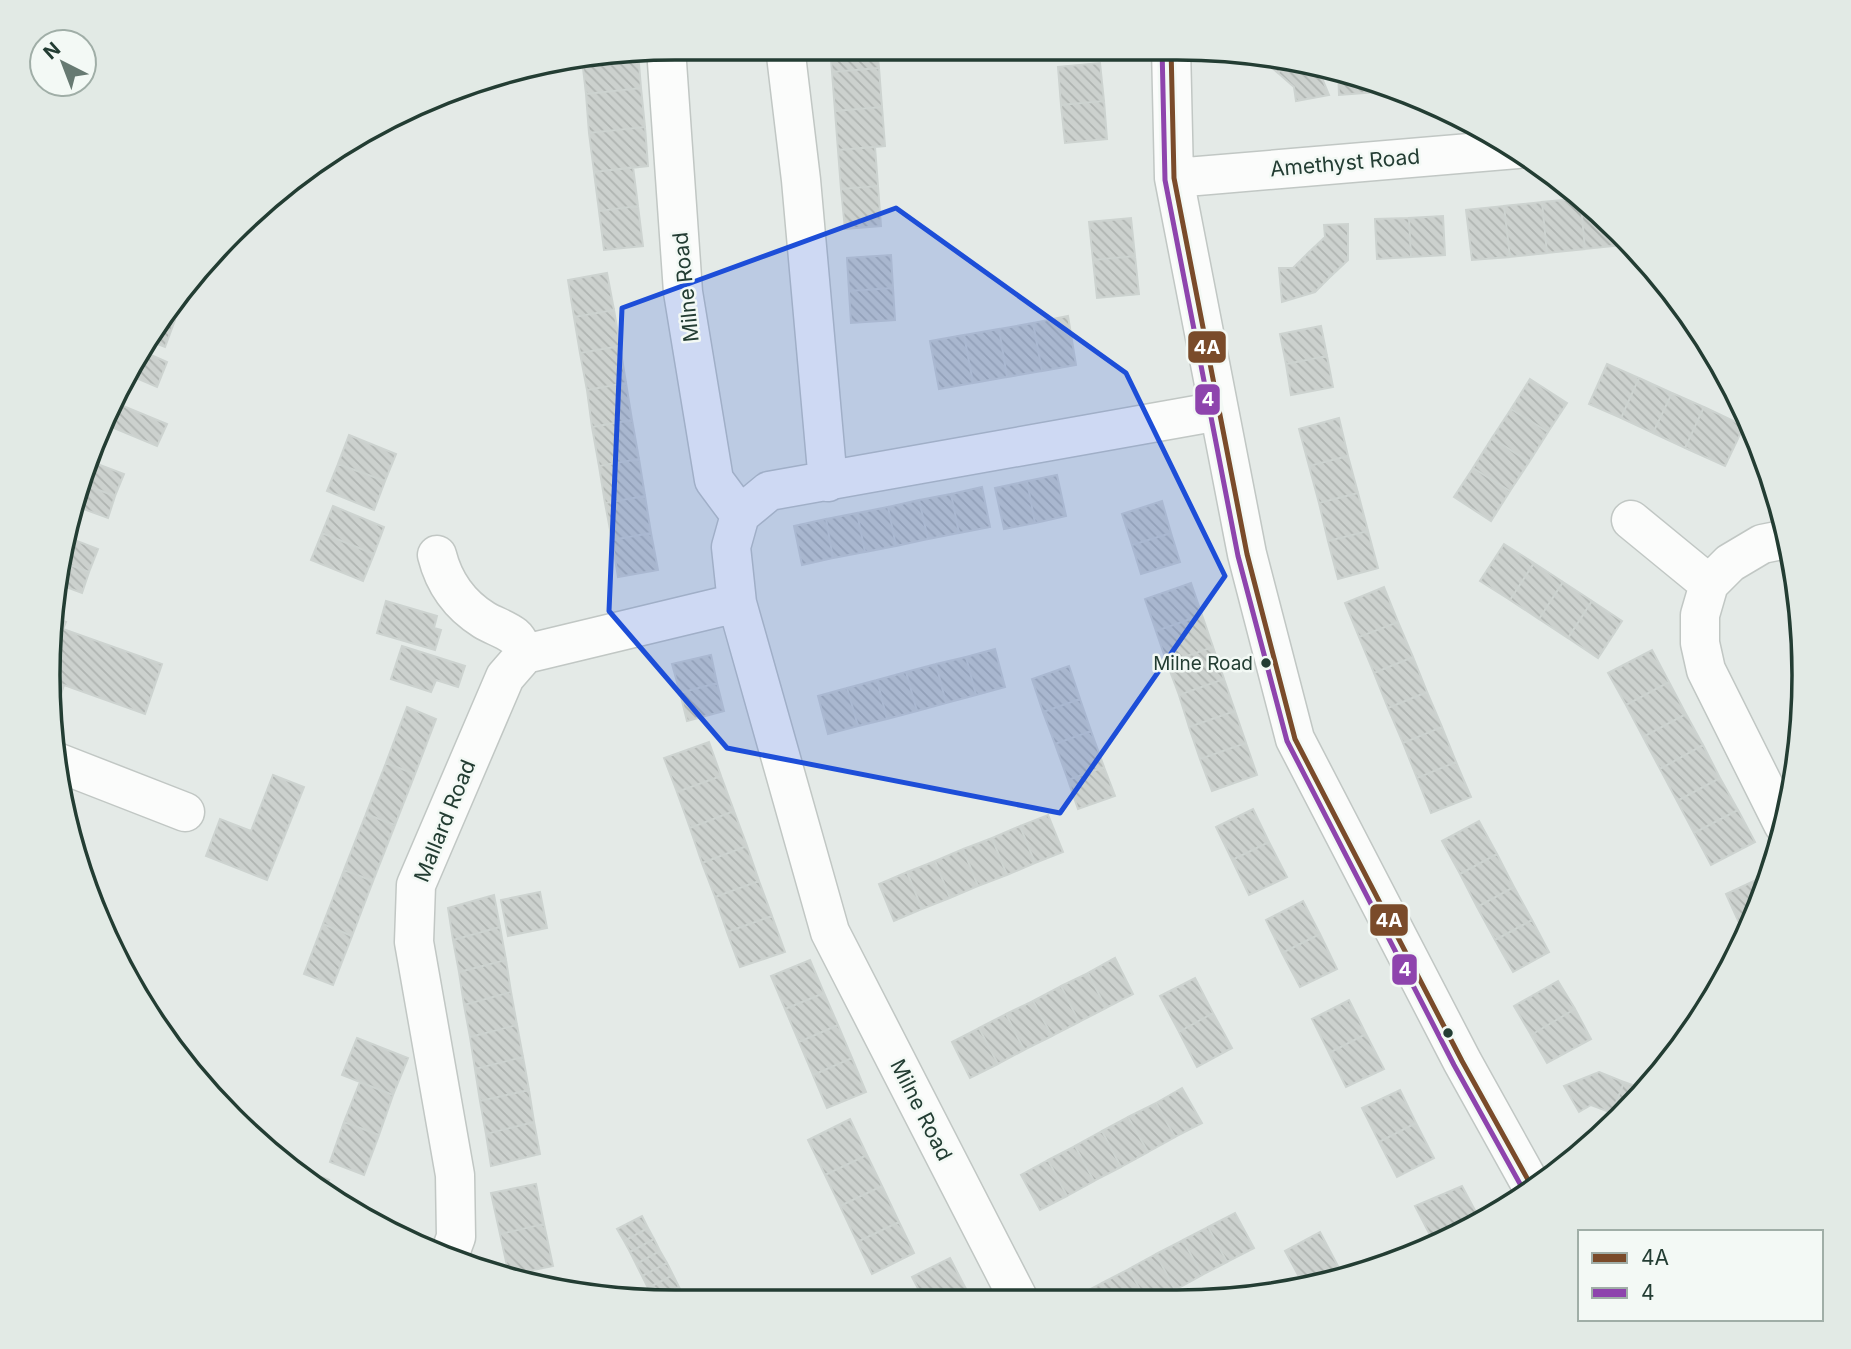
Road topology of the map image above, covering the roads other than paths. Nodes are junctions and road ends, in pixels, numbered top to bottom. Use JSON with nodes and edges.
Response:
{"nodes":[{"id":1,"x":667,"y":60,"type":"edge"},
{"id":2,"x":787,"y":60,"type":"edge"},
{"id":3,"x":1171,"y":60,"type":"edge"},
{"id":4,"x":1498,"y":151,"type":"edge"},
{"id":5,"x":1174,"y":178,"type":"junction"},
{"id":6,"x":1219,"y":411,"type":"junction"},
{"id":7,"x":828,"y":482,"type":"junction"},
{"id":8,"x":740,"y":515,"type":"junction"},
{"id":9,"x":1630,"y":520,"type":"dead end"},
{"id":10,"x":1777,"y":541,"type":"edge"},
{"id":11,"x":437,"y":555,"type":"dead end"},
{"id":12,"x":1709,"y":584,"type":"junction"},
{"id":13,"x":737,"y":603,"type":"junction"},
{"id":14,"x":525,"y":654,"type":"junction"},
{"id":15,"x":67,"y":766,"type":"edge"},
{"id":16,"x":185,"y":811,"type":"dead end"},
{"id":17,"x":1776,"y":811,"type":"edge"},
{"id":18,"x":1528,"y":1179,"type":"edge"},
{"id":19,"x":452,"y":1248,"type":"edge"},
{"id":20,"x":1014,"y":1290,"type":"edge"}],
"edges":[{"from":1,"to":8,"type":"street","name":"Milne Road"},
{"from":2,"to":7,"type":"street"},
{"from":3,"to":5,"type":"street"},
{"from":4,"to":5,"type":"street","name":"Amethyst Road"},
{"from":5,"to":6,"type":"street"},
{"from":6,"to":7,"type":"street"},
{"from":6,"to":18,"type":"street"},
{"from":7,"to":8,"type":"street"},
{"from":8,"to":13,"type":"street","name":"Milne Road"},
{"from":9,"to":12,"type":"street"},
{"from":10,"to":12,"type":"street"},
{"from":11,"to":14,"type":"street"},
{"from":12,"to":17,"type":"street"},
{"from":13,"to":14,"type":"street"},
{"from":13,"to":20,"type":"street","name":"Milne Road"},
{"from":14,"to":19,"type":"street","name":"Mallard Road"},
{"from":15,"to":16,"type":"street"}]}
